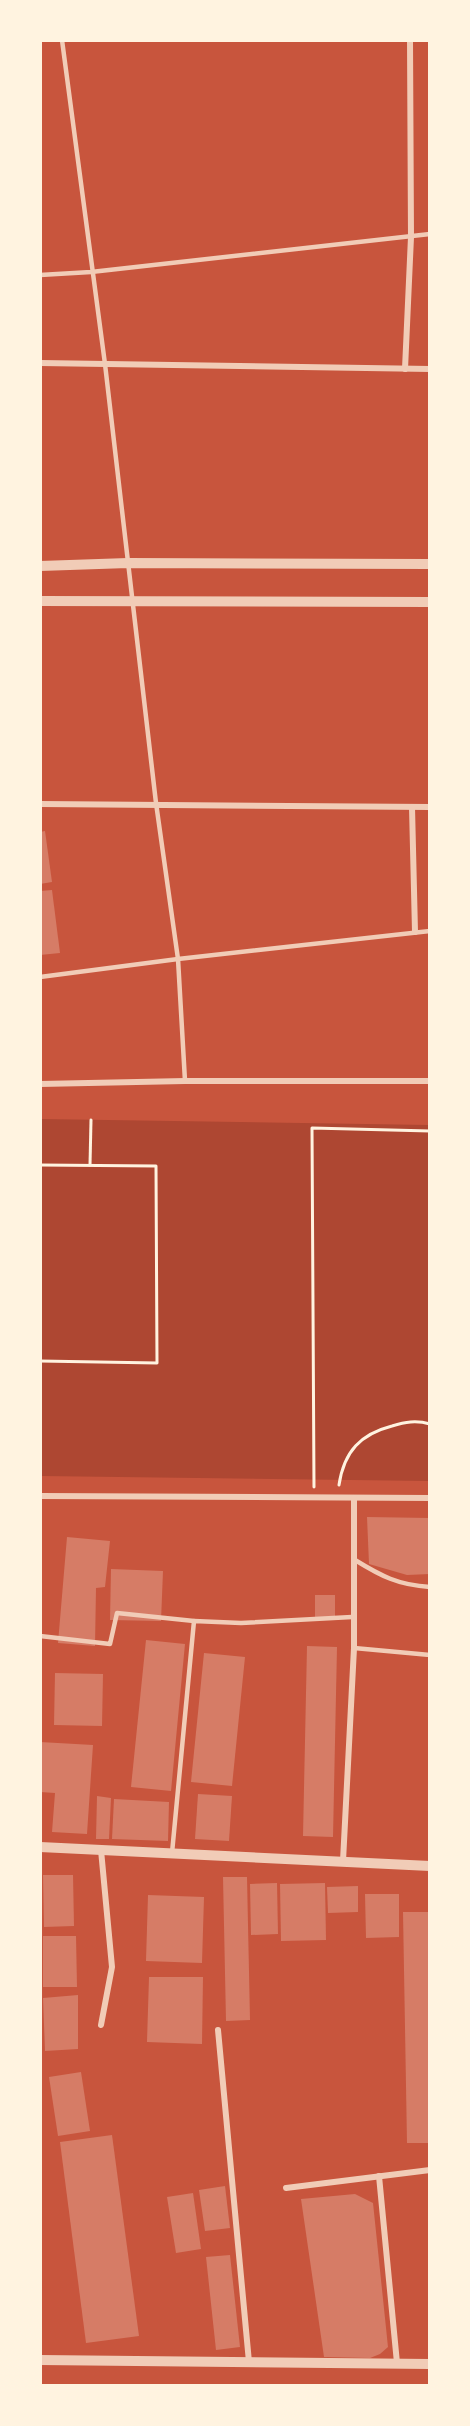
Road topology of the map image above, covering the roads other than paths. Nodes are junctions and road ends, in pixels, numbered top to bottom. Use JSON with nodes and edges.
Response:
{"nodes":[{"id":1,"x":62,"y":40,"type":"edge"},
{"id":2,"x":410,"y":40,"type":"edge"},
{"id":3,"x":429,"y":234,"type":"edge"},
{"id":4,"x":411,"y":237,"type":"junction"},
{"id":5,"x":91,"y":272,"type":"junction"},
{"id":6,"x":40,"y":275,"type":"edge"},
{"id":7,"x":40,"y":363,"type":"edge"},
{"id":8,"x":105,"y":364,"type":"junction"},
{"id":9,"x":405,"y":369,"type":"junction"},
{"id":10,"x":429,"y":369,"type":"edge"},
{"id":11,"x":128,"y":563,"type":"junction"},
{"id":12,"x":429,"y":564,"type":"edge"},
{"id":13,"x":40,"y":566,"type":"edge"},
{"id":14,"x":40,"y":601,"type":"edge"},
{"id":15,"x":429,"y":602,"type":"edge"},
{"id":16,"x":134,"y":603,"type":"junction"},
{"id":17,"x":156,"y":803,"type":"junction"},
{"id":18,"x":40,"y":804,"type":"edge"},
{"id":19,"x":412,"y":807,"type":"junction"},
{"id":20,"x":429,"y":807,"type":"edge"},
{"id":21,"x":429,"y":931,"type":"edge"},
{"id":22,"x":415,"y":932,"type":"junction"},
{"id":23,"x":178,"y":959,"type":"junction"},
{"id":24,"x":40,"y":977,"type":"edge"},
{"id":25,"x":185,"y":1081,"type":"junction"},
{"id":26,"x":429,"y":1081,"type":"edge"},
{"id":27,"x":40,"y":1084,"type":"edge"},
{"id":28,"x":40,"y":1496,"type":"edge"},
{"id":29,"x":354,"y":1498,"type":"junction"},
{"id":30,"x":429,"y":1498,"type":"edge"},
{"id":31,"x":355,"y":1560,"type":"junction"},
{"id":32,"x":429,"y":1587,"type":"edge"},
{"id":33,"x":352,"y":1617,"type":"junction"},
{"id":34,"x":194,"y":1621,"type":"junction"},
{"id":35,"x":40,"y":1636,"type":"edge"},
{"id":36,"x":354,"y":1648,"type":"junction"},
{"id":37,"x":429,"y":1655,"type":"edge"},
{"id":38,"x":40,"y":1847,"type":"edge"},
{"id":39,"x":101,"y":1850,"type":"junction"},
{"id":40,"x":172,"y":1853,"type":"junction"},
{"id":41,"x":343,"y":1861,"type":"junction"},
{"id":42,"x":429,"y":1866,"type":"edge"},
{"id":43,"x":101,"y":2025,"type":"dead end"},
{"id":44,"x":218,"y":2030,"type":"dead end"},
{"id":45,"x":429,"y":2170,"type":"edge"},
{"id":46,"x":380,"y":2176,"type":"junction"},
{"id":47,"x":286,"y":2188,"type":"dead end"},
{"id":48,"x":40,"y":2360,"type":"edge"},
{"id":49,"x":249,"y":2362,"type":"junction"},
{"id":50,"x":397,"y":2363,"type":"junction"},
{"id":51,"x":429,"y":2364,"type":"edge"}],
"edges":[{"from":1,"to":5,"type":"lane"},
{"from":2,"to":4,"type":"street"},
{"from":3,"to":4,"type":"lane"},
{"from":4,"to":5,"type":"lane"},
{"from":4,"to":9,"type":"street"},
{"from":5,"to":6,"type":"lane"},
{"from":5,"to":8,"type":"lane"},
{"from":7,"to":8,"type":"street"},
{"from":8,"to":9,"type":"street"},
{"from":8,"to":11,"type":"lane"},
{"from":9,"to":10,"type":"street"},
{"from":11,"to":12,"type":"street"},
{"from":11,"to":13,"type":"street"},
{"from":11,"to":16,"type":"lane"},
{"from":14,"to":16,"type":"street"},
{"from":15,"to":16,"type":"street"},
{"from":16,"to":17,"type":"lane"},
{"from":17,"to":18,"type":"street"},
{"from":17,"to":19,"type":"street"},
{"from":17,"to":23,"type":"lane"},
{"from":19,"to":20,"type":"street"},
{"from":19,"to":22,"type":"street"},
{"from":21,"to":22,"type":"lane"},
{"from":22,"to":23,"type":"lane"},
{"from":23,"to":24,"type":"lane"},
{"from":23,"to":25,"type":"lane"},
{"from":25,"to":26,"type":"street"},
{"from":25,"to":27,"type":"street"},
{"from":28,"to":29,"type":"street"},
{"from":29,"to":30,"type":"street"},
{"from":29,"to":31,"type":"street"},
{"from":31,"to":32,"type":"lane"},
{"from":31,"to":33,"type":"street"},
{"from":33,"to":34,"type":"lane"},
{"from":33,"to":36,"type":"street"},
{"from":34,"to":35,"type":"lane"},
{"from":34,"to":40,"type":"lane"},
{"from":36,"to":37,"type":"lane"},
{"from":36,"to":41,"type":"street"},
{"from":38,"to":39,"type":"street"},
{"from":39,"to":40,"type":"street"},
{"from":39,"to":43,"type":"street"},
{"from":40,"to":41,"type":"street"},
{"from":41,"to":42,"type":"street"},
{"from":44,"to":49,"type":"street"},
{"from":45,"to":46,"type":"street"},
{"from":46,"to":47,"type":"street"},
{"from":46,"to":50,"type":"street"},
{"from":48,"to":49,"type":"street"},
{"from":49,"to":50,"type":"street"},
{"from":50,"to":51,"type":"street"}]}
